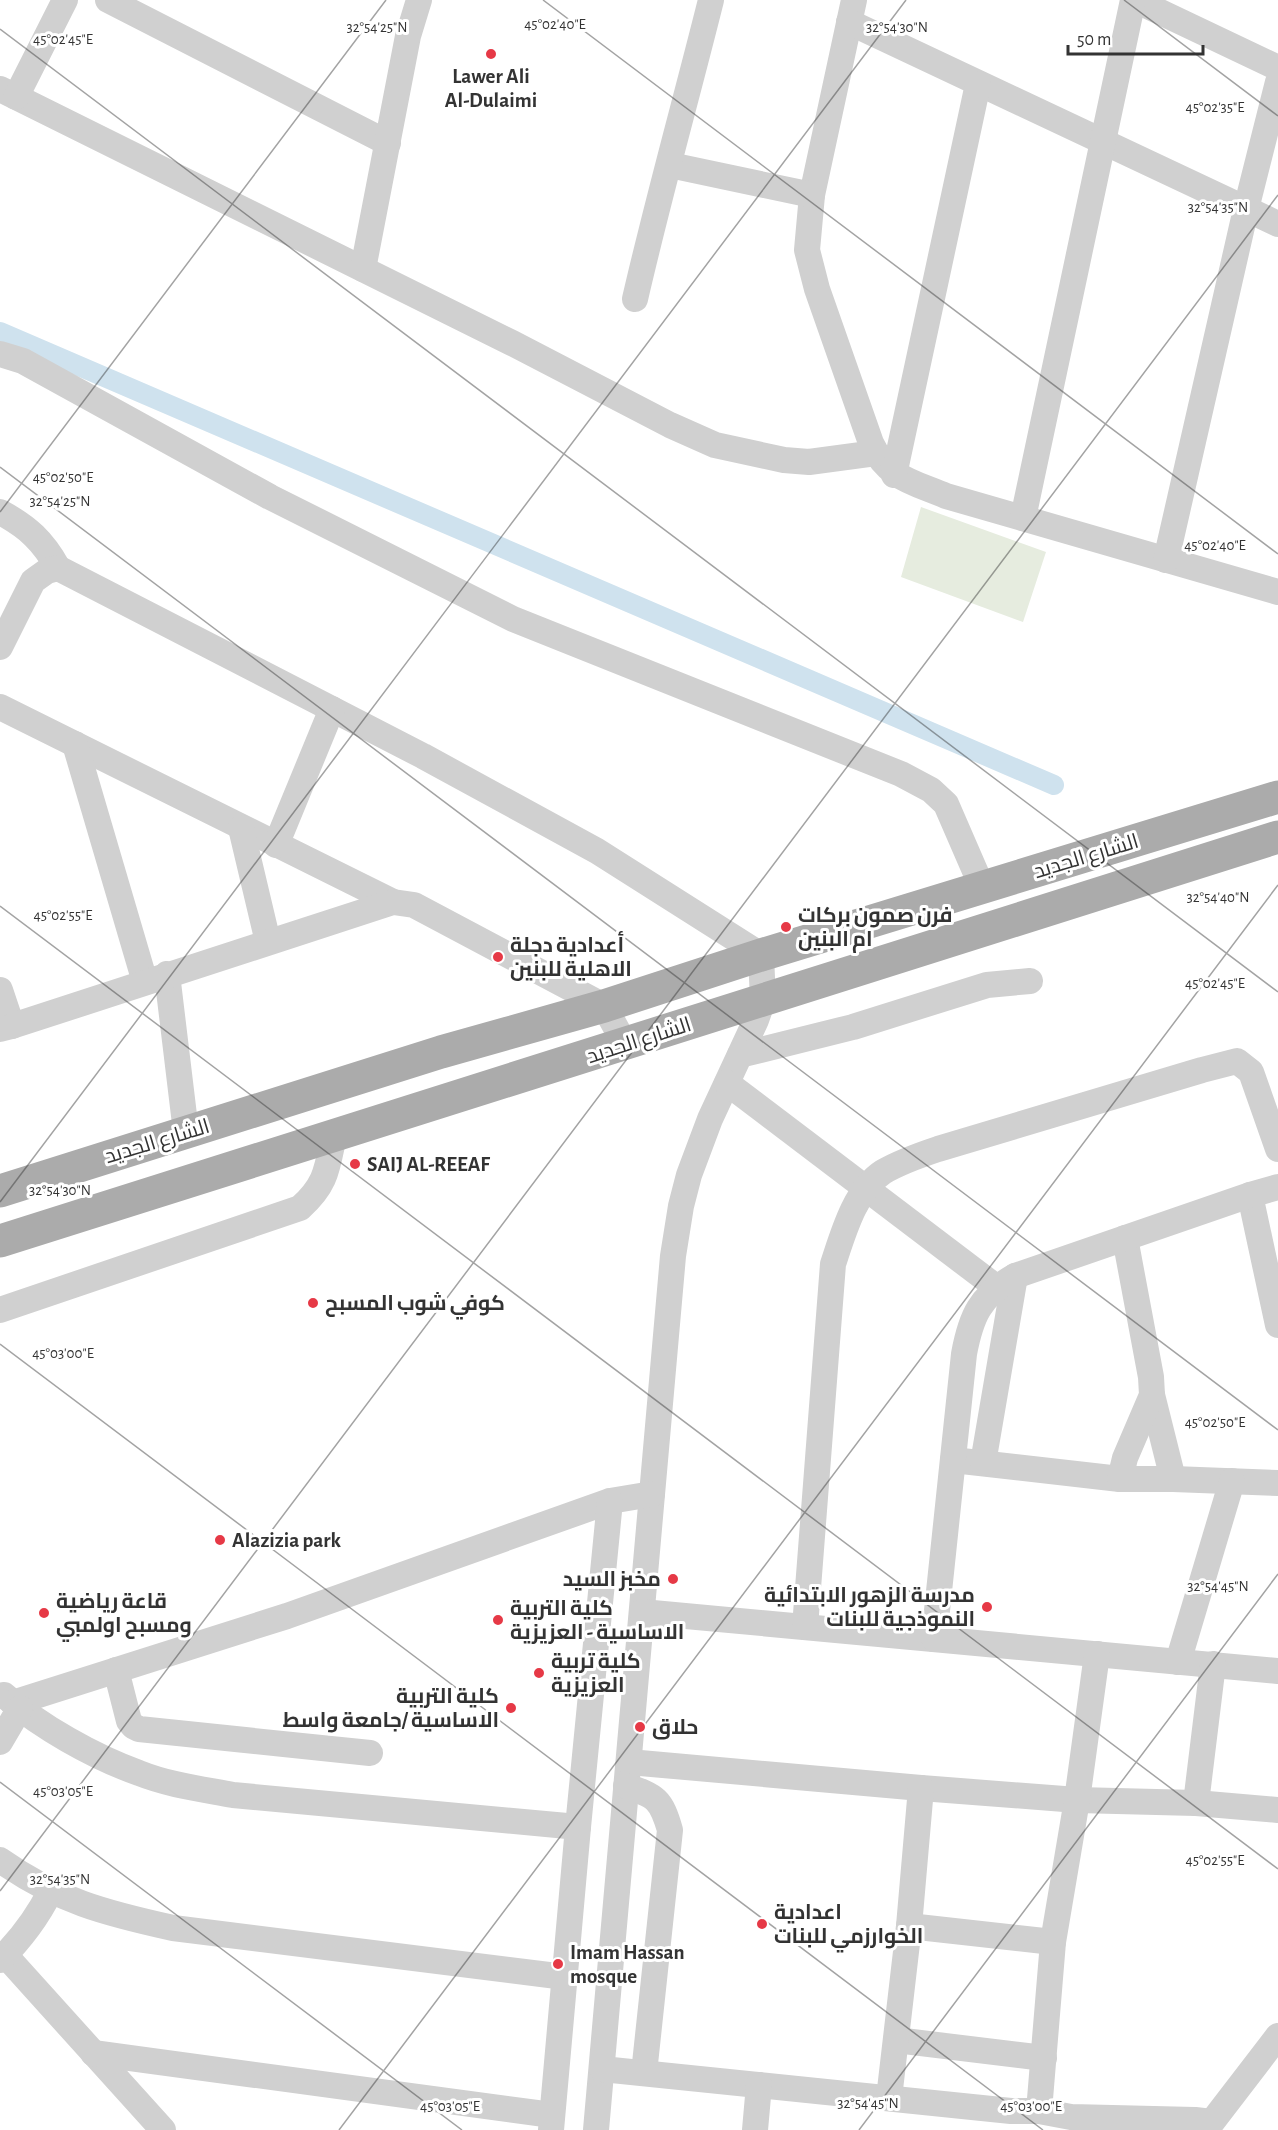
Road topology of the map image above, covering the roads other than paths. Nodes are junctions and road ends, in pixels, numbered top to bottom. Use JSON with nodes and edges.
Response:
{"nodes":[{"id":1,"x":65,"y":0,"type":"edge"},
{"id":2,"x":108,"y":0,"type":"edge"},
{"id":3,"x":711,"y":0,"type":"edge"},
{"id":4,"x":1134,"y":0,"type":"edge"},
{"id":5,"x":411,"y":3,"type":"edge"},
{"id":6,"x":851,"y":11,"type":"edge"},
{"id":7,"x":1278,"y":68,"type":"edge"},
{"id":8,"x":1278,"y":82,"type":"edge"},
{"id":9,"x":978,"y":84,"type":"junction"},
{"id":10,"x":8,"y":93,"type":"edge"},
{"id":11,"x":1102,"y":141,"type":"junction"},
{"id":12,"x":388,"y":143,"type":"junction"},
{"id":13,"x":669,"y":165,"type":"junction"},
{"id":14,"x":812,"y":195,"type":"junction"},
{"id":15,"x":1246,"y":209,"type":"junction"},
{"id":16,"x":1278,"y":224,"type":"edge"},
{"id":17,"x":363,"y":269,"type":"junction"},
{"id":18,"x":635,"y":299,"type":"dead end"},
{"id":19,"x":0,"y":354,"type":"edge"},
{"id":20,"x":876,"y":453,"type":"junction"},
{"id":21,"x":894,"y":475,"type":"junction"},
{"id":22,"x":0,"y":512,"type":"edge"},
{"id":23,"x":1023,"y":518,"type":"junction"},
{"id":24,"x":1166,"y":560,"type":"junction"},
{"id":25,"x":58,"y":568,"type":"junction"},
{"id":26,"x":1278,"y":592,"type":"edge"},
{"id":27,"x":0,"y":647,"type":"edge"},
{"id":28,"x":0,"y":707,"type":"edge"},
{"id":29,"x":332,"y":709,"type":"junction"},
{"id":30,"x":75,"y":744,"type":"junction"},
{"id":31,"x":1278,"y":797,"type":"edge"},
{"id":32,"x":241,"y":828,"type":"junction"},
{"id":33,"x":1278,"y":837,"type":"edge"},
{"id":34,"x":276,"y":845,"type":"junction"},
{"id":35,"x":982,"y":887,"type":"junction"},
{"id":36,"x":393,"y":902,"type":"junction"},
{"id":37,"x":268,"y":942,"type":"junction"},
{"id":38,"x":761,"y":955,"type":"junction"},
{"id":39,"x":156,"y":978,"type":"junction"},
{"id":40,"x":1030,"y":981,"type":"dead end"},
{"id":41,"x":0,"y":990,"type":"edge"},
{"id":42,"x":763,"y":1000,"type":"junction"},
{"id":43,"x":604,"y":1006,"type":"junction"},
{"id":44,"x":6,"y":1027,"type":"edge"},
{"id":45,"x":625,"y":1044,"type":"junction"},
{"id":46,"x":740,"y":1055,"type":"junction"},
{"id":47,"x":727,"y":1083,"type":"junction"},
{"id":48,"x":186,"y":1132,"type":"junction"},
{"id":49,"x":334,"y":1135,"type":"junction"},
{"id":50,"x":1278,"y":1149,"type":"edge"},
{"id":51,"x":1278,"y":1187,"type":"edge"},
{"id":52,"x":867,"y":1189,"type":"junction"},
{"id":53,"x":0,"y":1191,"type":"edge"},
{"id":54,"x":1250,"y":1195,"type":"junction"},
{"id":55,"x":1125,"y":1238,"type":"junction"},
{"id":56,"x":0,"y":1240,"type":"edge"},
{"id":57,"x":1005,"y":1281,"type":"junction"},
{"id":58,"x":0,"y":1310,"type":"edge"},
{"id":59,"x":1278,"y":1325,"type":"edge"},
{"id":60,"x":1152,"y":1395,"type":"junction"},
{"id":61,"x":953,"y":1460,"type":"junction"},
{"id":62,"x":983,"y":1463,"type":"junction"},
{"id":63,"x":1120,"y":1479,"type":"junction"},
{"id":64,"x":1173,"y":1479,"type":"junction"},
{"id":65,"x":1232,"y":1481,"type":"junction"},
{"id":66,"x":1278,"y":1484,"type":"edge"},
{"id":67,"x":652,"y":1494,"type":"junction"},
{"id":68,"x":610,"y":1501,"type":"junction"},
{"id":69,"x":642,"y":1612,"type":"junction"},
{"id":70,"x":805,"y":1627,"type":"junction"},
{"id":71,"x":934,"y":1639,"type":"junction"},
{"id":72,"x":1097,"y":1654,"type":"junction"},
{"id":73,"x":1178,"y":1662,"type":"junction"},
{"id":74,"x":1213,"y":1664,"type":"junction"},
{"id":75,"x":116,"y":1670,"type":"junction"},
{"id":76,"x":1278,"y":1671,"type":"edge"},
{"id":77,"x":11,"y":1701,"type":"edge"},
{"id":78,"x":0,"y":1742,"type":"edge"},
{"id":79,"x":370,"y":1753,"type":"dead end"},
{"id":80,"x":628,"y":1774,"type":"junction"},
{"id":81,"x":921,"y":1788,"type":"junction"},
{"id":82,"x":1077,"y":1800,"type":"junction"},
{"id":83,"x":1196,"y":1803,"type":"junction"},
{"id":84,"x":1278,"y":1810,"type":"edge"},
{"id":85,"x":578,"y":1827,"type":"junction"},
{"id":86,"x":0,"y":1860,"type":"edge"},
{"id":87,"x":50,"y":1892,"type":"junction"},
{"id":88,"x":909,"y":1926,"type":"junction"},
{"id":89,"x":1053,"y":1942,"type":"junction"},
{"id":90,"x":2,"y":1957,"type":"edge"},
{"id":91,"x":565,"y":1977,"type":"junction"},
{"id":92,"x":1278,"y":2036,"type":"edge"},
{"id":93,"x":896,"y":2040,"type":"junction"},
{"id":94,"x":93,"y":2053,"type":"junction"},
{"id":95,"x":1044,"y":2058,"type":"junction"},
{"id":96,"x":602,"y":2069,"type":"junction"},
{"id":97,"x":644,"y":2073,"type":"junction"},
{"id":98,"x":759,"y":2085,"type":"junction"},
{"id":99,"x":889,"y":2098,"type":"junction"},
{"id":100,"x":1039,"y":2111,"type":"junction"},
{"id":101,"x":552,"y":2122,"type":"edge"},
{"id":102,"x":1073,"y":2124,"type":"edge"},
{"id":103,"x":1212,"y":2126,"type":"edge"},
{"id":104,"x":163,"y":2130,"type":"edge"},
{"id":105,"x":596,"y":2130,"type":"edge"},
{"id":106,"x":755,"y":2130,"type":"edge"}],
"edges":[{"from":1,"to":10,"type":"street"},
{"from":2,"to":12,"type":"street"},
{"from":3,"to":13,"type":"street"},
{"from":4,"to":7,"type":"street"},
{"from":4,"to":11,"type":"street"},
{"from":5,"to":12,"type":"street"},
{"from":6,"to":9,"type":"street"},
{"from":6,"to":14,"type":"street"},
{"from":8,"to":15,"type":"street"},
{"from":9,"to":11,"type":"street"},
{"from":9,"to":21,"type":"street"},
{"from":10,"to":17,"type":"street"},
{"from":11,"to":15,"type":"street"},
{"from":11,"to":23,"type":"street"},
{"from":12,"to":17,"type":"street"},
{"from":13,"to":14,"type":"street"},
{"from":13,"to":18,"type":"street"},
{"from":14,"to":20,"type":"street"},
{"from":15,"to":16,"type":"street"},
{"from":15,"to":24,"type":"street"},
{"from":17,"to":20,"type":"street"},
{"from":19,"to":35,"type":"street"},
{"from":20,"to":21,"type":"street"},
{"from":21,"to":23,"type":"street"},
{"from":22,"to":25,"type":"street"},
{"from":23,"to":24,"type":"street"},
{"from":24,"to":26,"type":"street"},
{"from":25,"to":27,"type":"street"},
{"from":25,"to":29,"type":"street"},
{"from":28,"to":30,"type":"street"},
{"from":29,"to":34,"type":"street"},
{"from":29,"to":38,"type":"street"},
{"from":30,"to":32,"type":"street"},
{"from":30,"to":39,"type":"street"},
{"from":31,"to":35,"type":"main road","name":"الشارع الجديد"},
{"from":32,"to":34,"type":"street"},
{"from":32,"to":37,"type":"street"},
{"from":33,"to":42,"type":"main road","name":"الشارع الجديد"},
{"from":34,"to":36,"type":"street"},
{"from":35,"to":38,"type":"main road","name":"الشارع الجديد"},
{"from":36,"to":37,"type":"street"},
{"from":36,"to":43,"type":"street"},
{"from":37,"to":39,"type":"street"},
{"from":38,"to":42,"type":"street"},
{"from":38,"to":43,"type":"main road","name":"الشارع الجديد"},
{"from":39,"to":44,"type":"street"},
{"from":39,"to":48,"type":"street"},
{"from":40,"to":46,"type":"street"},
{"from":41,"to":44,"type":"street"},
{"from":42,"to":45,"type":"main road","name":"الشارع الجديد"},
{"from":42,"to":46,"type":"street"},
{"from":43,"to":45,"type":"street"},
{"from":43,"to":48,"type":"main road","name":"الشارع الجديد"},
{"from":45,"to":49,"type":"main road","name":"الشارع الجديد"},
{"from":46,"to":47,"type":"street"},
{"from":47,"to":52,"type":"street"},
{"from":47,"to":67,"type":"street"},
{"from":48,"to":53,"type":"main road","name":"الشارع الجديد"},
{"from":49,"to":56,"type":"main road","name":"الشارع الجديد"},
{"from":49,"to":58,"type":"street"},
{"from":50,"to":52,"type":"street"},
{"from":51,"to":54,"type":"street"},
{"from":52,"to":57,"type":"street"},
{"from":52,"to":70,"type":"street"},
{"from":54,"to":55,"type":"street"},
{"from":54,"to":59,"type":"street"},
{"from":55,"to":57,"type":"street"},
{"from":55,"to":60,"type":"street"},
{"from":57,"to":61,"type":"street"},
{"from":57,"to":62,"type":"street"},
{"from":60,"to":63,"type":"street"},
{"from":60,"to":64,"type":"street"},
{"from":61,"to":62,"type":"street"},
{"from":61,"to":71,"type":"street"},
{"from":62,"to":63,"type":"street"},
{"from":63,"to":64,"type":"street"},
{"from":64,"to":65,"type":"street"},
{"from":65,"to":66,"type":"street"},
{"from":65,"to":73,"type":"street"},
{"from":67,"to":68,"type":"street"},
{"from":67,"to":69,"type":"street"},
{"from":68,"to":75,"type":"street"},
{"from":68,"to":85,"type":"street"},
{"from":69,"to":70,"type":"street"},
{"from":69,"to":80,"type":"street"},
{"from":70,"to":71,"type":"street"},
{"from":71,"to":72,"type":"street"},
{"from":72,"to":73,"type":"street"},
{"from":72,"to":82,"type":"street"},
{"from":73,"to":74,"type":"street"},
{"from":74,"to":76,"type":"street"},
{"from":74,"to":83,"type":"street"},
{"from":75,"to":77,"type":"street"},
{"from":75,"to":79,"type":"street"},
{"from":77,"to":78,"type":"street"},
{"from":77,"to":85,"type":"street"},
{"from":80,"to":81,"type":"street"},
{"from":80,"to":96,"type":"street"},
{"from":80,"to":97,"type":"street"},
{"from":81,"to":82,"type":"street"},
{"from":81,"to":88,"type":"street"},
{"from":82,"to":83,"type":"street"},
{"from":82,"to":89,"type":"street"},
{"from":83,"to":84,"type":"street"},
{"from":85,"to":91,"type":"street"},
{"from":86,"to":87,"type":"street"},
{"from":87,"to":90,"type":"street"},
{"from":87,"to":91,"type":"street"},
{"from":88,"to":89,"type":"street"},
{"from":88,"to":93,"type":"street"},
{"from":89,"to":95,"type":"street"},
{"from":90,"to":94,"type":"street"},
{"from":91,"to":101,"type":"street"},
{"from":92,"to":103,"type":"street"},
{"from":93,"to":95,"type":"street"},
{"from":93,"to":99,"type":"street"},
{"from":94,"to":101,"type":"street"},
{"from":94,"to":104,"type":"street"},
{"from":95,"to":100,"type":"street"},
{"from":96,"to":97,"type":"street"},
{"from":96,"to":105,"type":"street"},
{"from":97,"to":98,"type":"street"},
{"from":98,"to":99,"type":"street"},
{"from":98,"to":106,"type":"street"},
{"from":99,"to":100,"type":"street"},
{"from":100,"to":102,"type":"street"},
{"from":102,"to":103,"type":"street"}]}
